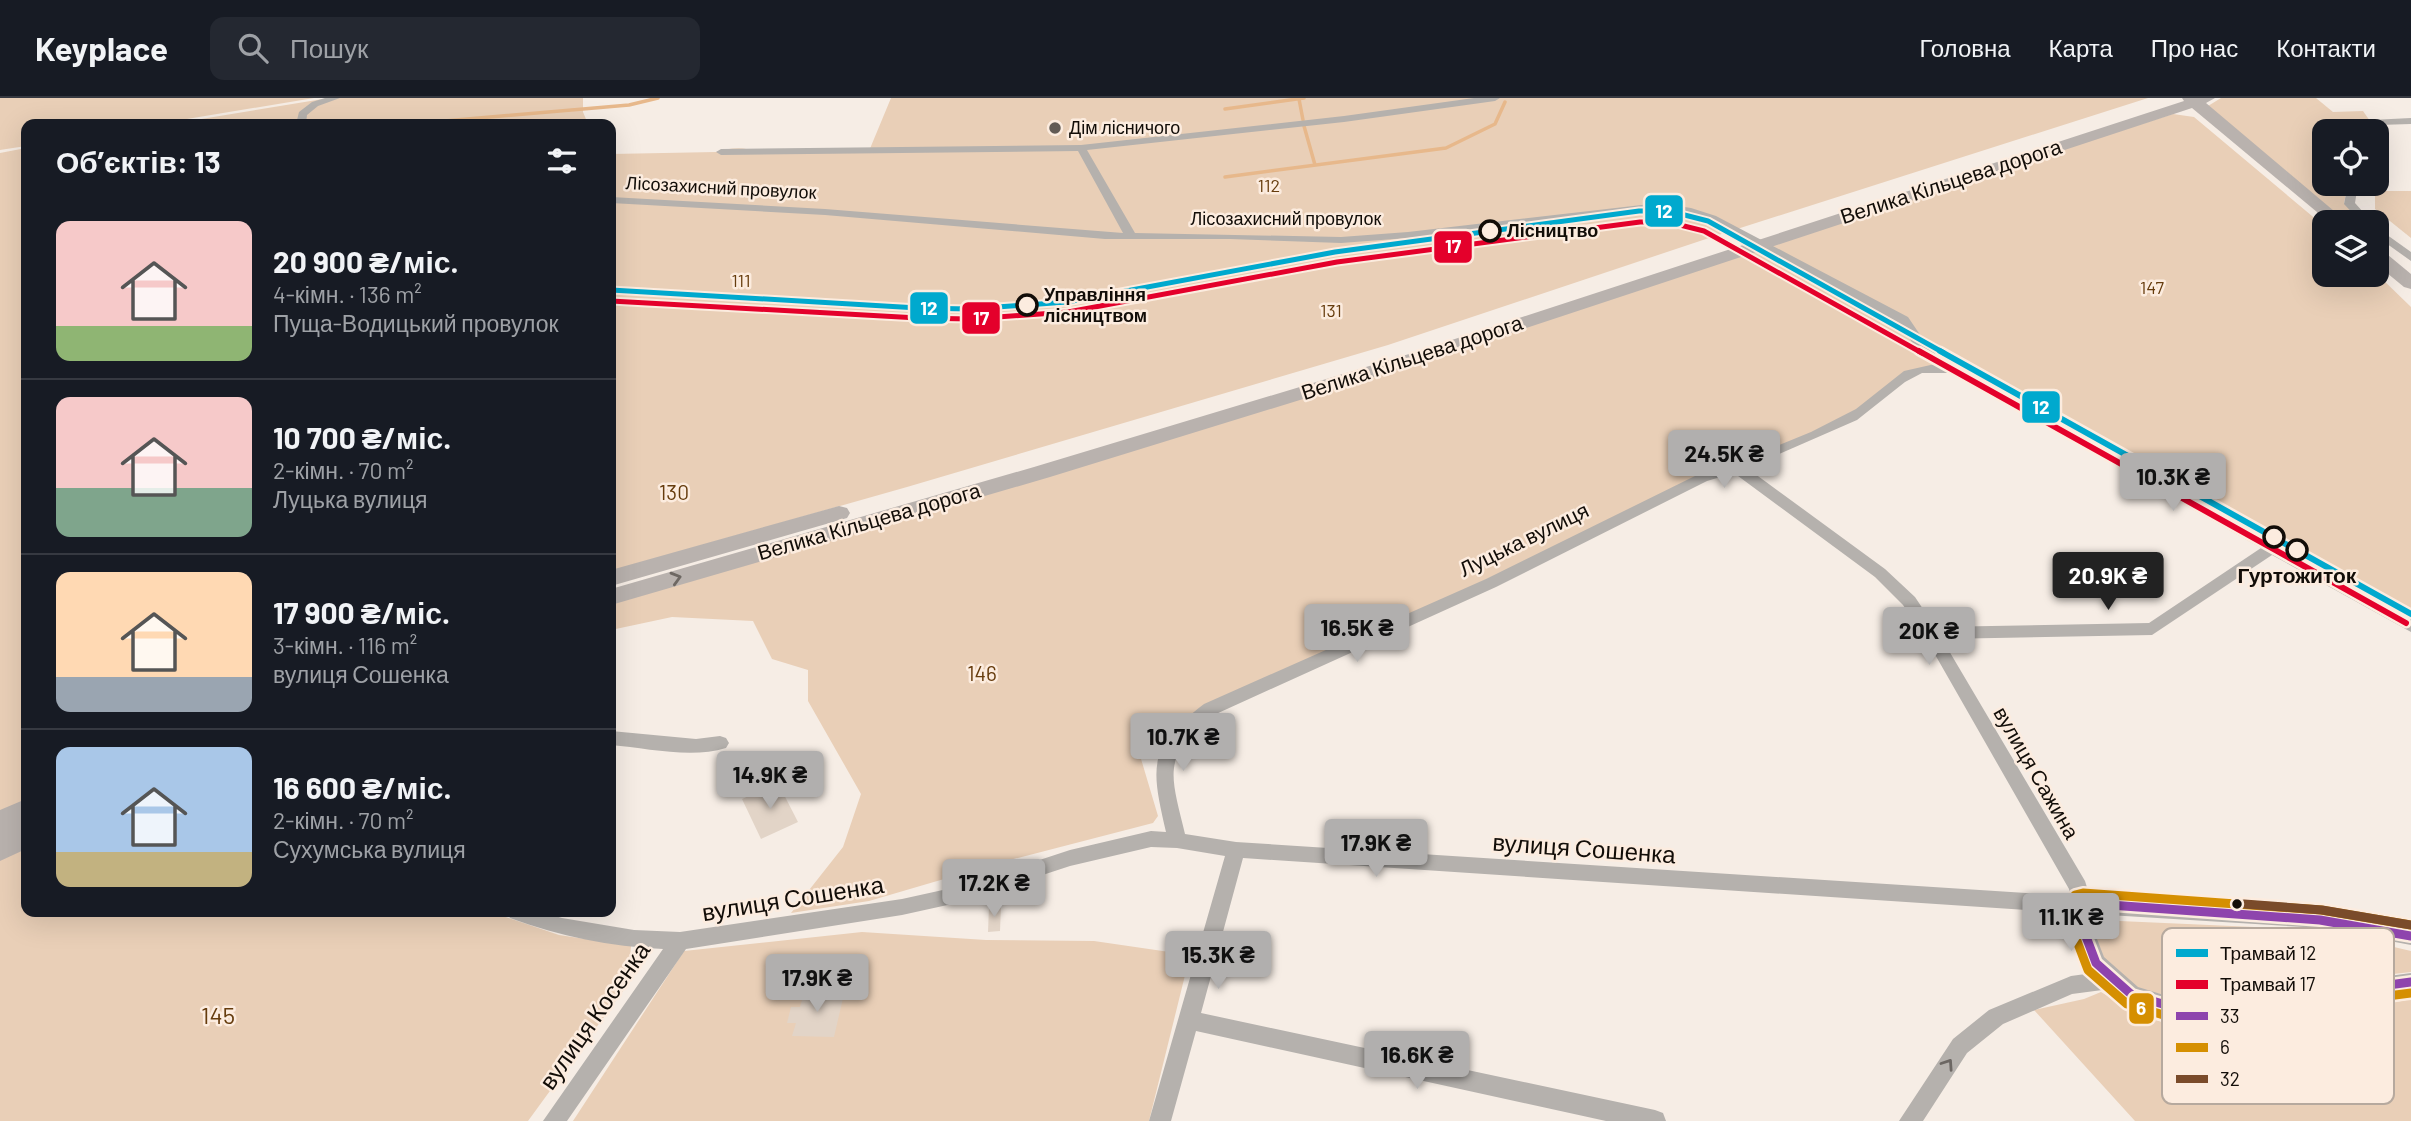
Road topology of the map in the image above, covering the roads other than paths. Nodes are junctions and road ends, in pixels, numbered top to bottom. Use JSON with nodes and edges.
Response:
{"nodes":[{"id":1,"x":334,"y":98,"type":"edge"},
{"id":2,"x":1495,"y":98,"type":"edge"},
{"id":3,"x":2169,"y":98,"type":"edge"},
{"id":4,"x":2197,"y":99,"type":"edge"},
{"id":5,"x":2155,"y":114,"type":"junction"},
{"id":6,"x":302,"y":119,"type":"edge"},
{"id":7,"x":2411,"y":121,"type":"edge"},
{"id":8,"x":2389,"y":122,"type":"edge"},
{"id":9,"x":2225,"y":127,"type":"junction"},
{"id":10,"x":1081,"y":148,"type":"junction"},
{"id":11,"x":722,"y":152,"type":"dead end"},
{"id":12,"x":616,"y":200,"type":"edge"},
{"id":13,"x":2325,"y":210,"type":"edge"},
{"id":14,"x":1131,"y":236,"type":"junction"},
{"id":15,"x":1769,"y":236,"type":"junction"},
{"id":16,"x":2389,"y":240,"type":"edge"},
{"id":17,"x":1728,"y":249,"type":"junction"},
{"id":18,"x":2411,"y":258,"type":"edge"},
{"id":19,"x":2389,"y":265,"type":"edge"},
{"id":20,"x":2411,"y":283,"type":"edge"},
{"id":21,"x":1953,"y":370,"type":"junction"},
{"id":22,"x":1737,"y":468,"type":"junction"},
{"id":23,"x":2272,"y":548,"type":"junction"},
{"id":24,"x":616,"y":577,"type":"edge"},
{"id":25,"x":616,"y":596,"type":"edge"},
{"id":26,"x":2411,"y":626,"type":"edge"},
{"id":27,"x":1931,"y":633,"type":"junction"},
{"id":28,"x":616,"y":738,"type":"edge"},
{"id":29,"x":720,"y":743,"type":"dead end"},
{"id":30,"x":21,"y":813,"type":"edge"},
{"id":31,"x":0,"y":824,"type":"edge"},
{"id":32,"x":21,"y":838,"type":"edge"},
{"id":33,"x":1177,"y":840,"type":"junction"},
{"id":34,"x":0,"y":849,"type":"edge"},
{"id":35,"x":1236,"y":849,"type":"junction"},
{"id":36,"x":2082,"y":903,"type":"junction"},
{"id":37,"x":531,"y":917,"type":"edge"},
{"id":38,"x":2366,"y":928,"type":"edge"},
{"id":39,"x":680,"y":941,"type":"junction"},
{"id":40,"x":2114,"y":979,"type":"junction"},
{"id":41,"x":2162,"y":1004,"type":"edge"},
{"id":42,"x":1188,"y":1020,"type":"junction"},
{"id":43,"x":554,"y":1121,"type":"edge"},
{"id":44,"x":1160,"y":1121,"type":"edge"},
{"id":45,"x":1655,"y":1121,"type":"edge"},
{"id":46,"x":1910,"y":1121,"type":"edge"}],
"edges":[{"from":1,"to":6,"type":"street"},
{"from":2,"to":10,"type":"street"},
{"from":3,"to":15,"type":"main road","name":"Велика Кільцева дорога"},
{"from":4,"to":5,"type":"main road","name":"Велика Кільцева дорога"},
{"from":4,"to":9,"type":"main road"},
{"from":5,"to":9,"type":"main road"},
{"from":5,"to":15,"type":"main road","name":"Велика Кільцева дорога"},
{"from":7,"to":8,"type":"street"},
{"from":9,"to":13,"type":"main road"},
{"from":10,"to":11,"type":"street"},
{"from":10,"to":14,"type":"street"},
{"from":12,"to":14,"type":"street","name":"Лісозахисний провулок"},
{"from":14,"to":21,"type":"street","name":"Лісозахисний провулок"},
{"from":15,"to":17,"type":"main road","name":"Велика Кільцева дорога"},
{"from":16,"to":18,"type":"street"},
{"from":17,"to":24,"type":"main road","name":"Велика Кільцева дорога"},
{"from":25,"to":17,"type":"main road","name":"Велика Кільцева дорога","one_way":true},
{"from":19,"to":20,"type":"main road"},
{"from":21,"to":22,"type":"street","name":"Луцька вулиця"},
{"from":21,"to":23,"type":"street","name":"Лісозахисний провулок"},
{"from":22,"to":27,"type":"street","name":"вулиця Сажина"},
{"from":22,"to":33,"type":"street","name":"Луцька вулиця"},
{"from":23,"to":26,"type":"street","name":"Лісозахисний провулок"},
{"from":23,"to":27,"type":"street"},
{"from":27,"to":36,"type":"street","name":"вулиця Сажина"},
{"from":28,"to":29,"type":"street"},
{"from":30,"to":31,"type":"main road"},
{"from":32,"to":34,"type":"main road"},
{"from":33,"to":35,"type":"street","name":"вулиця Сошенка"},
{"from":33,"to":39,"type":"street","name":"вулиця Сошенка"},
{"from":35,"to":36,"type":"street","name":"вулиця Сошенка"},
{"from":35,"to":42,"type":"street"},
{"from":36,"to":38,"type":"street","name":"вулиця Сошенка"},
{"from":36,"to":40,"type":"street","name":"вулиця Сажина"},
{"from":37,"to":39,"type":"street","name":"вулиця Сошенка"},
{"from":39,"to":43,"type":"street","name":"вулиця Косенка"},
{"from":40,"to":41,"type":"street","name":"вулиця Сажина"},
{"from":46,"to":40,"type":"street","one_way":true},
{"from":42,"to":44,"type":"street"},
{"from":42,"to":45,"type":"street"}]}
